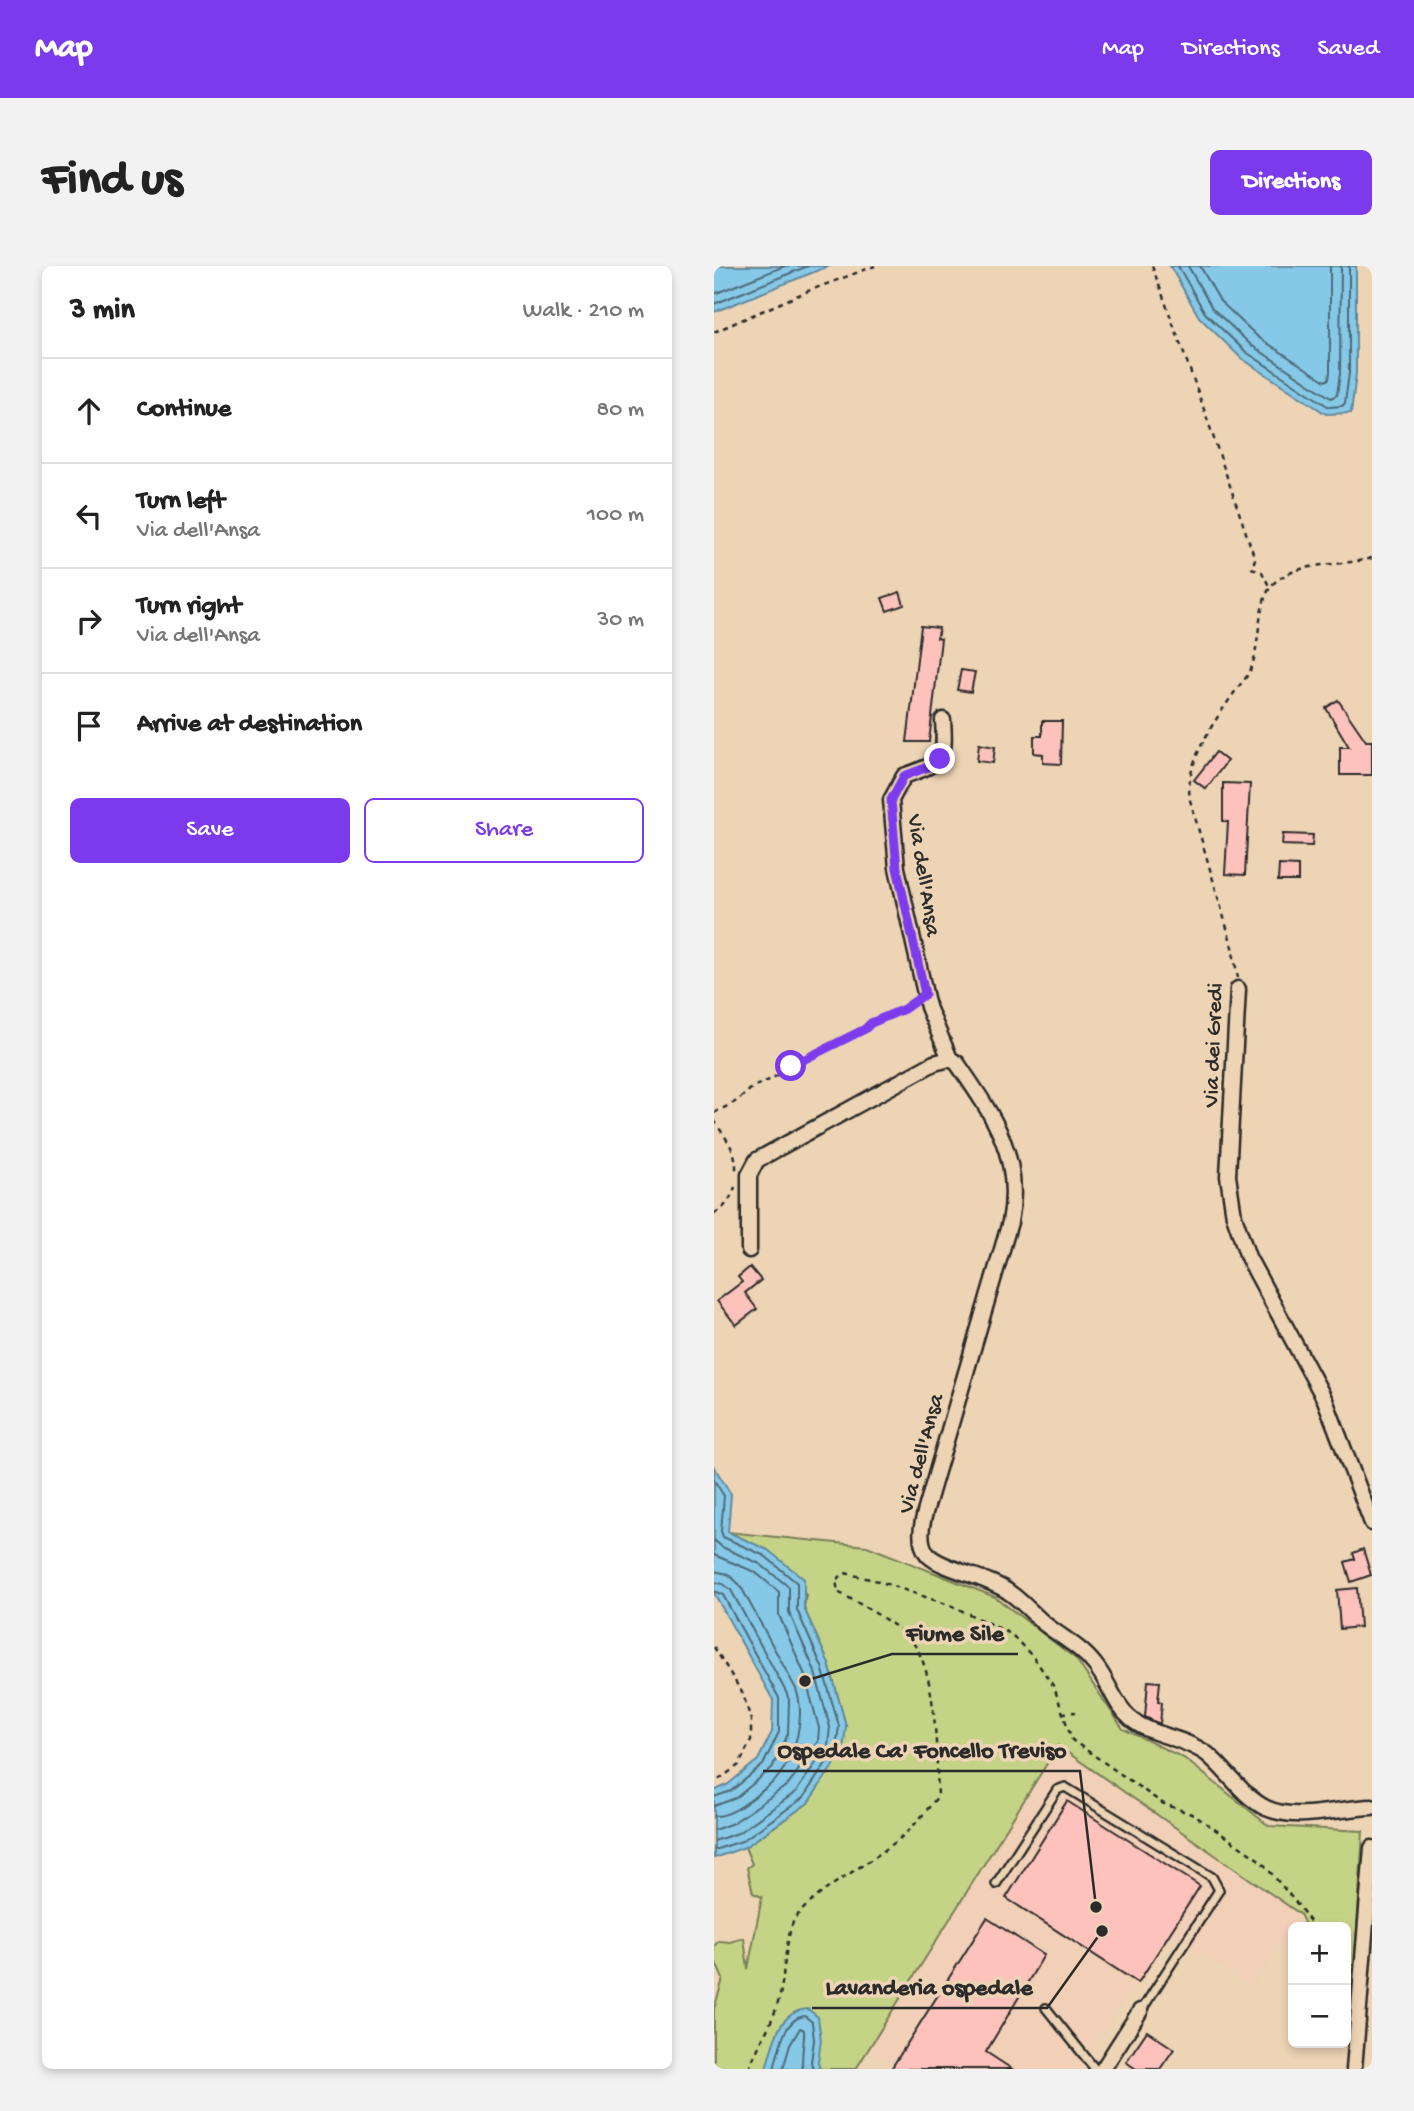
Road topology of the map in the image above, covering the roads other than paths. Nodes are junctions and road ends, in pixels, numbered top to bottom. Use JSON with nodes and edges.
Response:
{"nodes":[{"id":1,"x":943,"y":720,"type":"dead end"},
{"id":2,"x":1238,"y":989,"type":"road end"},
{"id":3,"x":950,"y":1059,"type":"junction"},
{"id":4,"x":749,"y":1250,"type":"dead end"},
{"id":5,"x":1372,"y":1523,"type":"edge"},
{"id":6,"x":1372,"y":1807,"type":"edge"},
{"id":7,"x":1372,"y":1848,"type":"edge"},
{"id":8,"x":996,"y":1884,"type":"dead end"},
{"id":9,"x":1046,"y":2008,"type":"dead end"},
{"id":10,"x":1140,"y":2011,"type":"joint"},
{"id":11,"x":1095,"y":2069,"type":"edge"},
{"id":12,"x":1103,"y":2069,"type":"edge"},
{"id":13,"x":1354,"y":2069,"type":"edge"}],
"edges":[{"from":1,"to":3,"type":"street","name":"Via dell'Ansa"},
{"from":2,"to":5,"type":"street","name":"Via dei Gredi"},
{"from":3,"to":4,"type":"street"},
{"from":3,"to":6,"type":"street","name":"Via dell'Ansa"},
{"from":7,"to":13,"type":"street"},
{"from":8,"to":10,"type":"lane"},
{"from":9,"to":11,"type":"lane"},
{"from":10,"to":12,"type":"street"}]}
